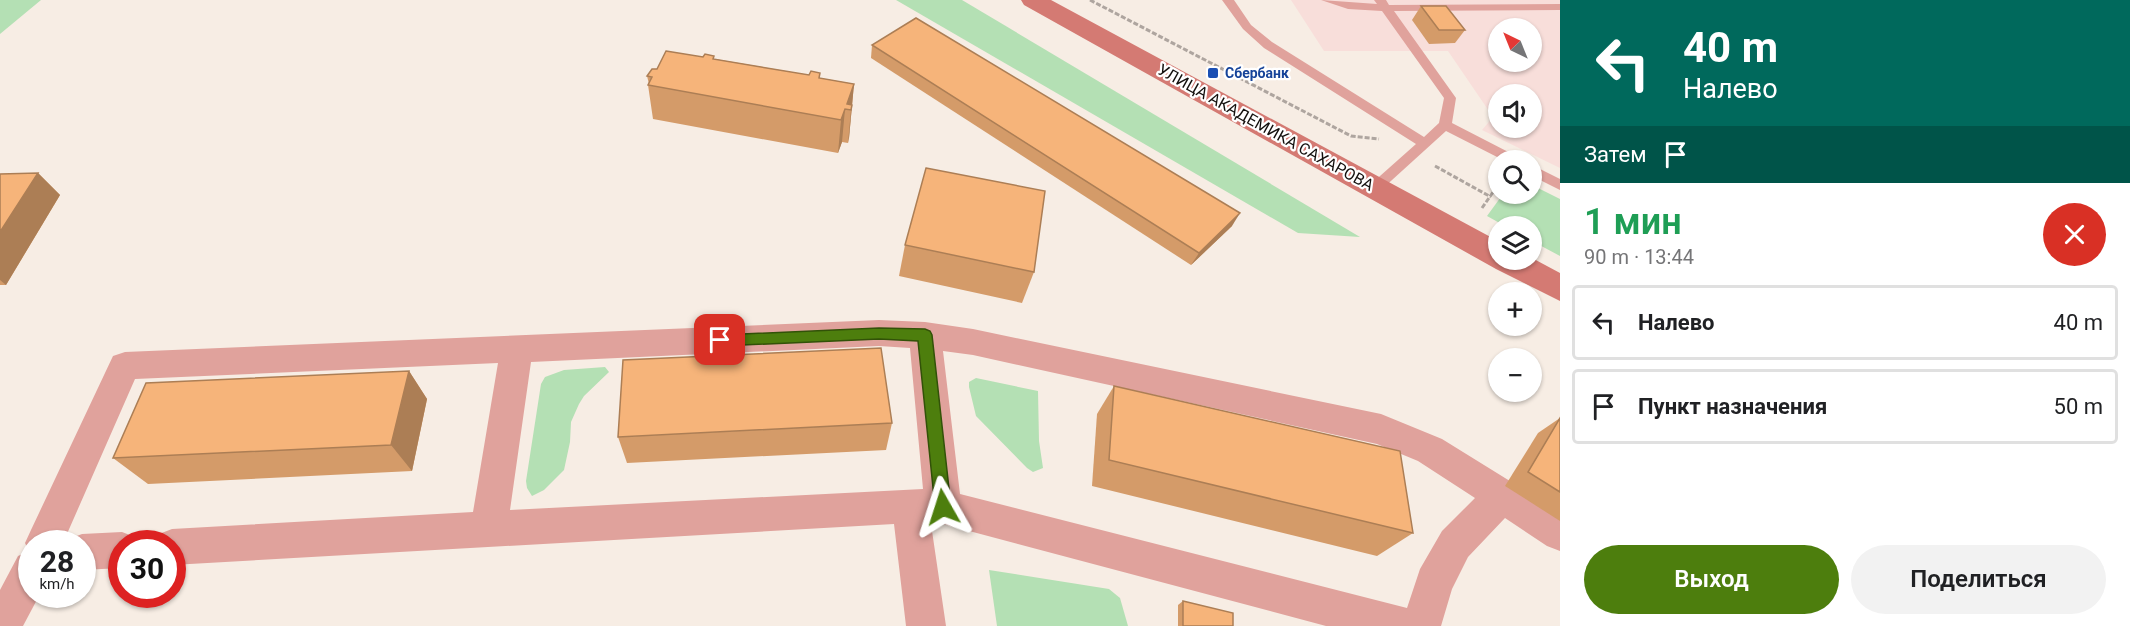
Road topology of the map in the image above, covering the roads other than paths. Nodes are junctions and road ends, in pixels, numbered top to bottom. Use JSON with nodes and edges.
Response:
{"nodes":[{"id":1,"x":1033,"y":0,"type":"edge"},
{"id":2,"x":1228,"y":0,"type":"edge"},
{"id":3,"x":1327,"y":0,"type":"edge"},
{"id":4,"x":1383,"y":4,"type":"edge"},
{"id":5,"x":1560,"y":7,"type":"edge"},
{"id":6,"x":1445,"y":125,"type":"junction"},
{"id":7,"x":1424,"y":143,"type":"junction"},
{"id":8,"x":1494,"y":150,"type":"edge"},
{"id":9,"x":1542,"y":175,"type":"edge"},
{"id":10,"x":1560,"y":185,"type":"edge"},
{"id":11,"x":1376,"y":187,"type":"junction"},
{"id":12,"x":1488,"y":249,"type":"edge"},
{"id":13,"x":1526,"y":270,"type":"edge"},
{"id":14,"x":1560,"y":288,"type":"edge"},
{"id":15,"x":925,"y":335,"type":"junction"},
{"id":16,"x":517,"y":350,"type":"junction"},
{"id":17,"x":1503,"y":495,"type":"junction"},
{"id":18,"x":927,"y":507,"type":"junction"},
{"id":19,"x":50,"y":530,"type":"edge"},
{"id":20,"x":488,"y":531,"type":"junction"},
{"id":21,"x":1560,"y":533,"type":"edge"},
{"id":22,"x":186,"y":546,"type":"edge"},
{"id":23,"x":18,"y":596,"type":"edge"},
{"id":24,"x":2,"y":626,"type":"edge"},
{"id":25,"x":926,"y":626,"type":"edge"},
{"id":26,"x":1401,"y":626,"type":"edge"},
{"id":27,"x":1421,"y":626,"type":"edge"}],
"edges":[{"from":1,"to":11,"type":"main road","name":"УЛИЦА АКАДЕМИКА САХАРОВА"},
{"from":2,"to":7,"type":"lane"},
{"from":3,"to":4,"type":"lane"},
{"from":4,"to":5,"type":"lane"},
{"from":4,"to":6,"type":"lane"},
{"from":6,"to":7,"type":"lane"},
{"from":6,"to":8,"type":"lane"},
{"from":7,"to":11,"type":"lane"},
{"from":9,"to":10,"type":"lane"},
{"from":11,"to":12,"type":"main road","name":"УЛИЦА АКАДЕМИКА САХАРОВА"},
{"from":13,"to":14,"type":"main road"},
{"from":15,"to":16,"type":"street"},
{"from":15,"to":17,"type":"street"},
{"from":15,"to":18,"type":"street"},
{"from":16,"to":19,"type":"street"},
{"from":16,"to":20,"type":"street"},
{"from":17,"to":21,"type":"street"},
{"from":17,"to":27,"type":"street"},
{"from":18,"to":20,"type":"street"},
{"from":18,"to":25,"type":"street"},
{"from":18,"to":26,"type":"street"},
{"from":20,"to":22,"type":"street"},
{"from":23,"to":24,"type":"street"}]}
